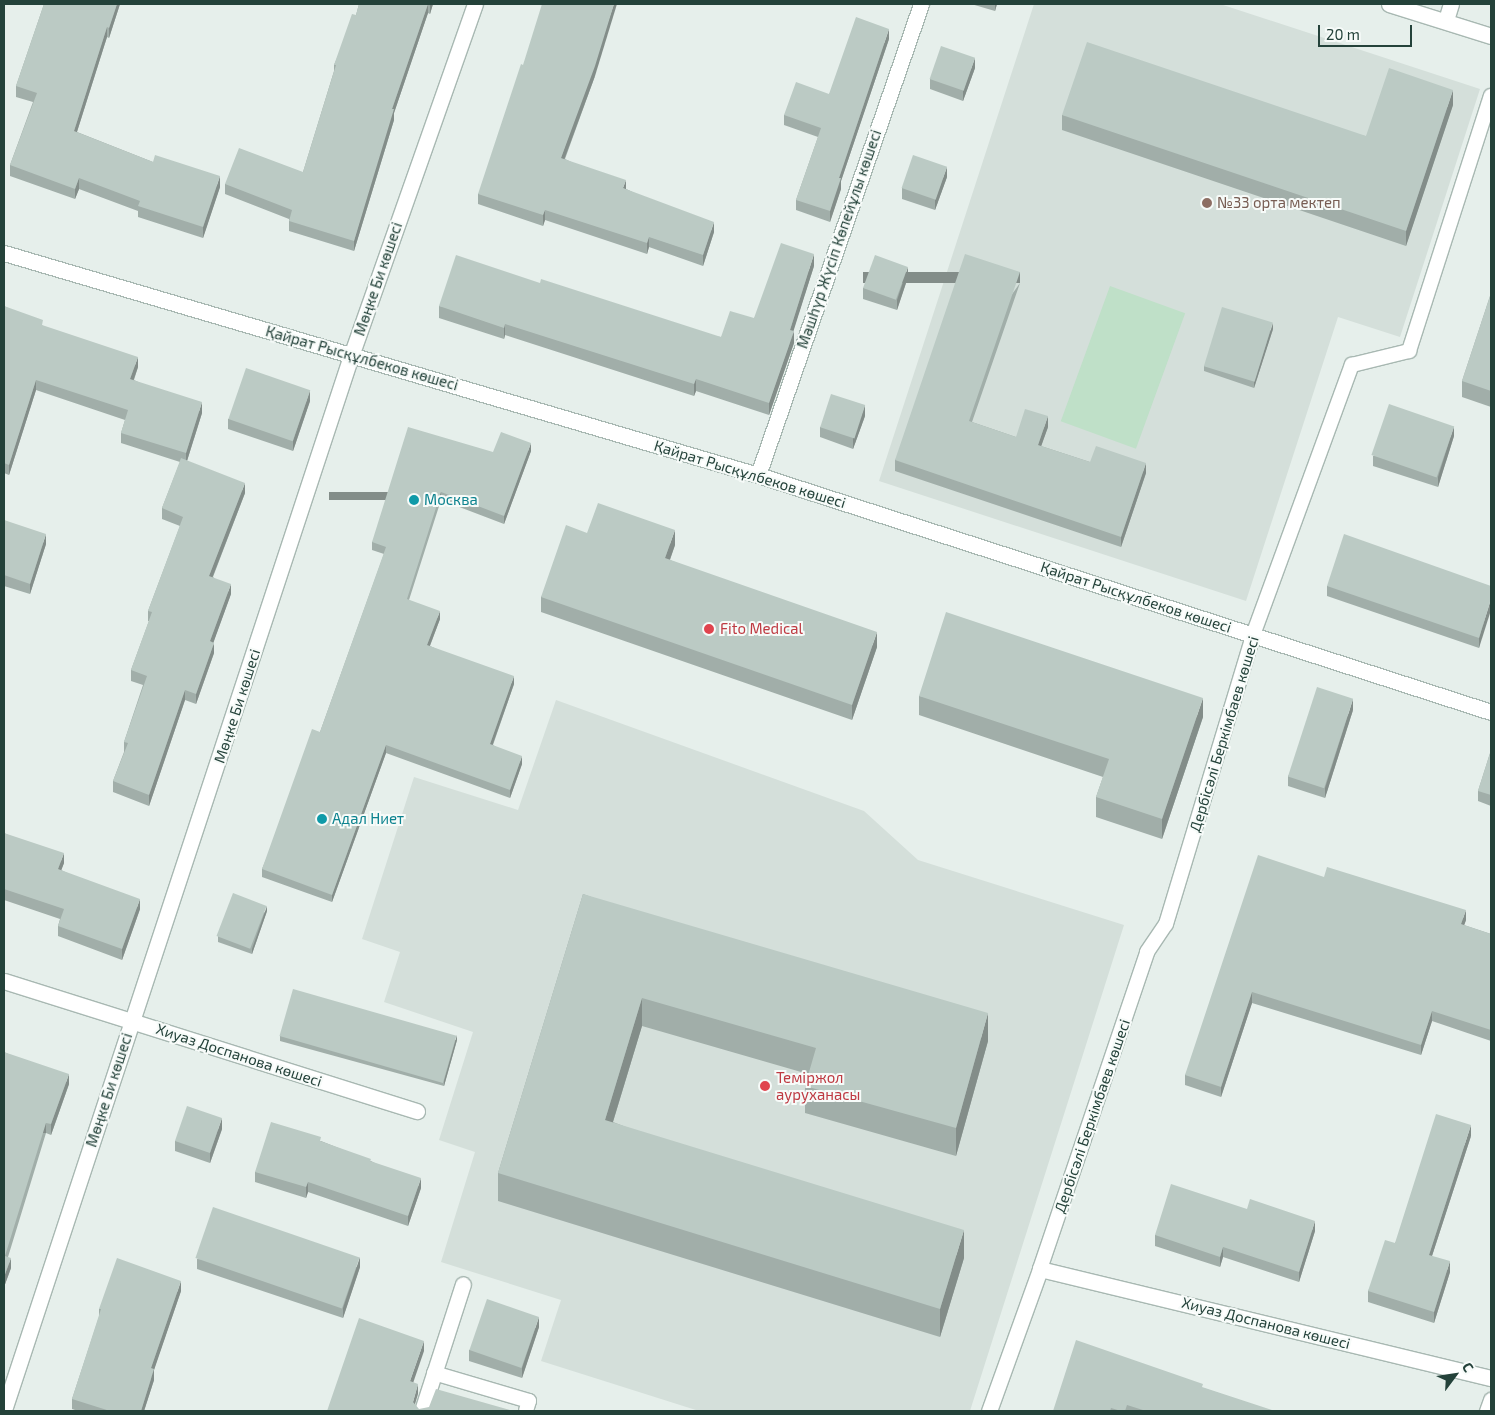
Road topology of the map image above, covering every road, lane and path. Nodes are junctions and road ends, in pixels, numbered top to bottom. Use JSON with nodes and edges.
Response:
{"nodes":[{"id":1,"x":475,"y":4,"type":"edge"},
{"id":2,"x":921,"y":4,"type":"edge"},
{"id":3,"x":1389,"y":4,"type":"edge"},
{"id":4,"x":1451,"y":4,"type":"edge"},
{"id":5,"x":1446,"y":20,"type":"junction"},
{"id":6,"x":1491,"y":36,"type":"edge"},
{"id":7,"x":1491,"y":96,"type":"edge"},
{"id":8,"x":4,"y":253,"type":"edge"},
{"id":9,"x":351,"y":356,"type":"junction"},
{"id":10,"x":758,"y":475,"type":"junction"},
{"id":11,"x":1253,"y":635,"type":"junction"},
{"id":12,"x":1491,"y":712,"type":"edge"},
{"id":13,"x":4,"y":981,"type":"edge"},
{"id":14,"x":132,"y":1021,"type":"junction"},
{"id":15,"x":417,"y":1112,"type":"dead end"},
{"id":16,"x":1040,"y":1269,"type":"junction"},
{"id":17,"x":463,"y":1284,"type":"dead end"},
{"id":18,"x":434,"y":1373,"type":"junction"},
{"id":19,"x":1491,"y":1378,"type":"edge"},
{"id":20,"x":1491,"y":1400,"type":"edge"},
{"id":21,"x":4,"y":1410,"type":"edge"},
{"id":22,"x":422,"y":1411,"type":"edge"},
{"id":23,"x":526,"y":1411,"type":"edge"},
{"id":24,"x":989,"y":1411,"type":"edge"},
{"id":25,"x":1487,"y":1411,"type":"edge"}],
"edges":[{"from":1,"to":9,"type":"street","name":"Мөңке Би көшесі"},
{"from":2,"to":10,"type":"street","name":"Мәшһүр Жүсіп Көпейұлы көшесі"},
{"from":3,"to":5,"type":"street"},
{"from":4,"to":5,"type":"street"},
{"from":5,"to":6,"type":"street"},
{"from":7,"to":11,"type":"lane","name":"Дербісәлі Беркімбаев көшесі"},
{"from":8,"to":9,"type":"street","name":"Қайрат Рысқұлбеков көшесі"},
{"from":9,"to":10,"type":"street","name":"Қайрат Рысқұлбеков көшесі"},
{"from":9,"to":14,"type":"street","name":"Мөңке Би көшесі"},
{"from":10,"to":11,"type":"street","name":"Қайрат Рысқұлбеков көшесі"},
{"from":11,"to":12,"type":"street","name":"Қайрат Рысқұлбеков көшесі"},
{"from":11,"to":16,"type":"lane","name":"Дербісәлі Беркімбаев көшесі"},
{"from":13,"to":14,"type":"street","name":"Хиуаз Доспанова көшесі"},
{"from":14,"to":15,"type":"street","name":"Хиуаз Доспанова көшесі"},
{"from":14,"to":21,"type":"street","name":"Мөңке Би көшесі"},
{"from":16,"to":19,"type":"street","name":"Хиуаз Доспанова көшесі"},
{"from":16,"to":24,"type":"street","name":"Дербісәлі Беркімбаев көшесі"},
{"from":17,"to":18,"type":"street"},
{"from":18,"to":22,"type":"street"},
{"from":18,"to":23,"type":"lane"},
{"from":20,"to":25,"type":"street"}]}
